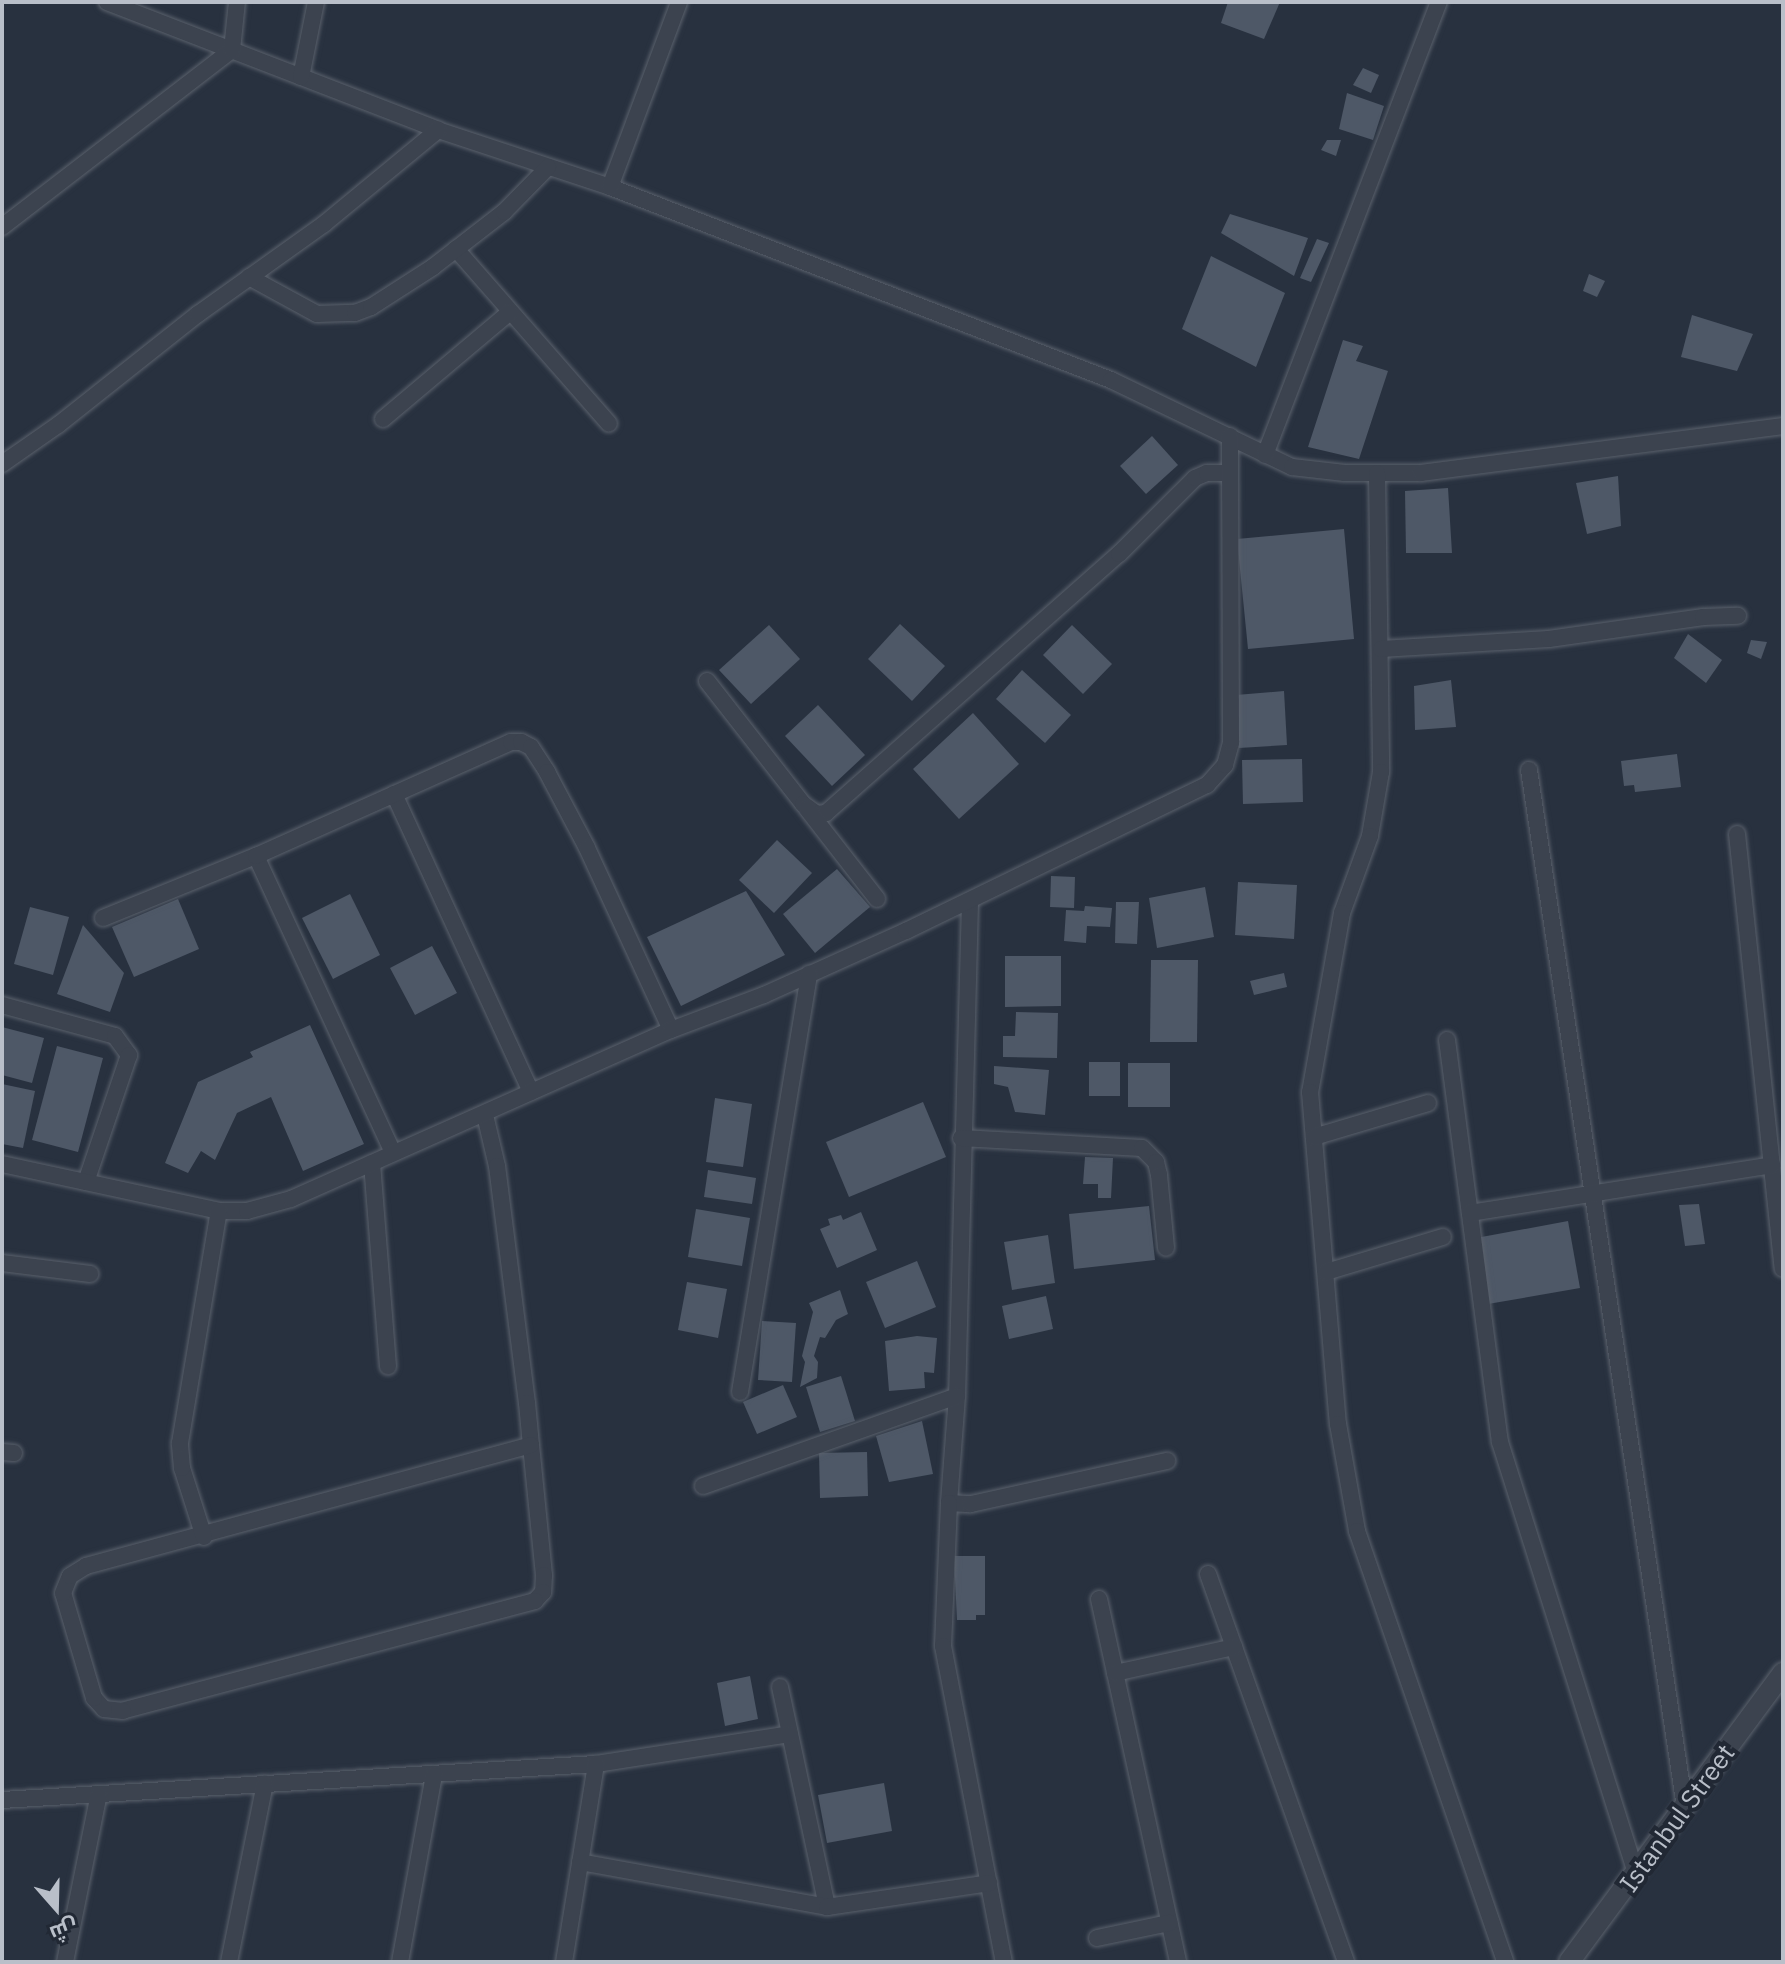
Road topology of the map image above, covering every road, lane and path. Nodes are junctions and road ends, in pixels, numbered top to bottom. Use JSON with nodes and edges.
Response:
{"nodes":[{"id":1,"x":107,"y":2,"type":"edge"},
{"id":2,"x":237,"y":2,"type":"edge"},
{"id":3,"x":316,"y":2,"type":"edge"},
{"id":4,"x":679,"y":2,"type":"edge"},
{"id":5,"x":1439,"y":2,"type":"edge"},
{"id":6,"x":232,"y":50,"type":"junction"},
{"id":7,"x":301,"y":77,"type":"junction"},
{"id":8,"x":438,"y":130,"type":"junction"},
{"id":9,"x":548,"y":167,"type":"junction"},
{"id":10,"x":610,"y":187,"type":"junction"},
{"id":11,"x":2,"y":227,"type":"edge"},
{"id":12,"x":456,"y":249,"type":"junction"},
{"id":13,"x":249,"y":277,"type":"junction"},
{"id":14,"x":510,"y":312,"type":"junction"},
{"id":15,"x":383,"y":419,"type":"dead end"},
{"id":16,"x":609,"y":424,"type":"dead end"},
{"id":17,"x":1783,"y":426,"type":"edge"},
{"id":18,"x":1230,"y":436,"type":"junction"},
{"id":19,"x":1265,"y":455,"type":"junction"},
{"id":20,"x":2,"y":464,"type":"edge"},
{"id":21,"x":1228,"y":473,"type":"junction"},
{"id":22,"x":1377,"y":473,"type":"junction"},
{"id":23,"x":1738,"y":616,"type":"dead end"},
{"id":24,"x":1381,"y":649,"type":"junction"},
{"id":25,"x":707,"y":681,"type":"dead end"},
{"id":26,"x":1529,"y":770,"type":"dead end"},
{"id":27,"x":394,"y":794,"type":"junction"},
{"id":28,"x":803,"y":804,"type":"junction"},
{"id":29,"x":1737,"y":834,"type":"dead end"},
{"id":30,"x":256,"y":856,"type":"junction"},
{"id":31,"x":877,"y":899,"type":"dead end"},
{"id":32,"x":970,"y":902,"type":"junction"},
{"id":33,"x":103,"y":918,"type":"dead end"},
{"id":34,"x":809,"y":974,"type":"junction"},
{"id":35,"x":2,"y":1005,"type":"edge"},
{"id":36,"x":671,"y":1030,"type":"junction"},
{"id":37,"x":1447,"y":1040,"type":"dead end"},
{"id":38,"x":531,"y":1092,"type":"junction"},
{"id":39,"x":1428,"y":1103,"type":"dead end"},
{"id":40,"x":485,"y":1115,"type":"junction"},
{"id":41,"x":1314,"y":1137,"type":"junction"},
{"id":42,"x":961,"y":1138,"type":"junction"},
{"id":43,"x":393,"y":1153,"type":"junction"},
{"id":44,"x":372,"y":1163,"type":"junction"},
{"id":45,"x":2,"y":1164,"type":"edge"},
{"id":46,"x":1772,"y":1165,"type":"junction"},
{"id":47,"x":86,"y":1182,"type":"junction"},
{"id":48,"x":1590,"y":1192,"type":"junction"},
{"id":49,"x":219,"y":1211,"type":"junction"},
{"id":50,"x":1470,"y":1213,"type":"junction"},
{"id":51,"x":1443,"y":1237,"type":"dead end"},
{"id":52,"x":1166,"y":1248,"type":"dead end"},
{"id":53,"x":2,"y":1263,"type":"edge"},
{"id":54,"x":1783,"y":1269,"type":"edge"},
{"id":55,"x":1326,"y":1272,"type":"junction"},
{"id":56,"x":90,"y":1274,"type":"dead end"},
{"id":57,"x":388,"y":1366,"type":"dead end"},
{"id":58,"x":740,"y":1392,"type":"dead end"},
{"id":59,"x":957,"y":1396,"type":"junction"},
{"id":60,"x":531,"y":1445,"type":"junction"},
{"id":61,"x":1167,"y":1461,"type":"dead end"},
{"id":62,"x":703,"y":1486,"type":"dead end"},
{"id":63,"x":949,"y":1503,"type":"junction"},
{"id":64,"x":204,"y":1537,"type":"junction"},
{"id":65,"x":1208,"y":1574,"type":"dead end"},
{"id":66,"x":1099,"y":1599,"type":"dead end"},
{"id":67,"x":1234,"y":1647,"type":"junction"},
{"id":68,"x":1115,"y":1673,"type":"junction"},
{"id":69,"x":1783,"y":1673,"type":"edge"},
{"id":70,"x":780,"y":1687,"type":"dead end"},
{"id":71,"x":790,"y":1734,"type":"junction"},
{"id":72,"x":596,"y":1764,"type":"junction"},
{"id":73,"x":434,"y":1774,"type":"junction"},
{"id":74,"x":265,"y":1784,"type":"junction"},
{"id":75,"x":99,"y":1794,"type":"junction"},
{"id":76,"x":2,"y":1800,"type":"edge"},
{"id":77,"x":1685,"y":1808,"type":"junction"},
{"id":78,"x":580,"y":1862,"type":"junction"},
{"id":79,"x":1636,"y":1873,"type":"junction"},
{"id":80,"x":989,"y":1883,"type":"junction"},
{"id":81,"x":827,"y":1907,"type":"junction"},
{"id":82,"x":1169,"y":1923,"type":"junction"},
{"id":83,"x":1097,"y":1938,"type":"dead end"},
{"id":84,"x":65,"y":1962,"type":"edge"},
{"id":85,"x":229,"y":1962,"type":"edge"},
{"id":86,"x":400,"y":1962,"type":"edge"},
{"id":87,"x":564,"y":1962,"type":"edge"},
{"id":88,"x":1004,"y":1962,"type":"edge"},
{"id":89,"x":1178,"y":1962,"type":"edge"},
{"id":90,"x":1346,"y":1962,"type":"edge"},
{"id":91,"x":1505,"y":1962,"type":"edge"},
{"id":92,"x":1569,"y":1962,"type":"edge"}],
"edges":[{"from":1,"to":6,"type":"street"},
{"from":2,"to":6,"type":"street"},
{"from":3,"to":7,"type":"street"},
{"from":4,"to":10,"type":"street"},
{"from":5,"to":19,"type":"street"},
{"from":6,"to":7,"type":"street"},
{"from":6,"to":11,"type":"street"},
{"from":7,"to":8,"type":"street"},
{"from":8,"to":9,"type":"street"},
{"from":8,"to":13,"type":"street"},
{"from":9,"to":10,"type":"street"},
{"from":9,"to":12,"type":"street"},
{"from":10,"to":18,"type":"street"},
{"from":12,"to":13,"type":"street"},
{"from":12,"to":14,"type":"street"},
{"from":13,"to":20,"type":"street"},
{"from":14,"to":15,"type":"street"},
{"from":14,"to":16,"type":"street"},
{"from":17,"to":22,"type":"street"},
{"from":18,"to":19,"type":"street"},
{"from":18,"to":21,"type":"street"},
{"from":19,"to":22,"type":"street"},
{"from":21,"to":28,"type":"street"},
{"from":21,"to":32,"type":"street"},
{"from":22,"to":24,"type":"street"},
{"from":23,"to":24,"type":"street"},
{"from":24,"to":41,"type":"street"},
{"from":25,"to":28,"type":"street"},
{"from":26,"to":48,"type":"street"},
{"from":27,"to":30,"type":"street"},
{"from":27,"to":36,"type":"street"},
{"from":27,"to":38,"type":"street"},
{"from":28,"to":31,"type":"street"},
{"from":29,"to":46,"type":"street"},
{"from":30,"to":33,"type":"street"},
{"from":30,"to":43,"type":"street"},
{"from":32,"to":34,"type":"street"},
{"from":32,"to":42,"type":"street"},
{"from":34,"to":36,"type":"street"},
{"from":34,"to":58,"type":"street"},
{"from":35,"to":47,"type":"street"},
{"from":36,"to":38,"type":"street"},
{"from":37,"to":50,"type":"street"},
{"from":38,"to":40,"type":"street"},
{"from":39,"to":41,"type":"street"},
{"from":40,"to":43,"type":"street"},
{"from":40,"to":60,"type":"street"},
{"from":41,"to":55,"type":"street"},
{"from":42,"to":52,"type":"street"},
{"from":42,"to":59,"type":"street"},
{"from":43,"to":44,"type":"street"},
{"from":44,"to":49,"type":"street"},
{"from":44,"to":57,"type":"street"},
{"from":45,"to":47,"type":"street"},
{"from":46,"to":48,"type":"street"},
{"from":46,"to":54,"type":"street"},
{"from":47,"to":49,"type":"street"},
{"from":48,"to":50,"type":"street"},
{"from":48,"to":77,"type":"street"},
{"from":49,"to":64,"type":"street"},
{"from":50,"to":79,"type":"street"},
{"from":51,"to":55,"type":"street"},
{"from":53,"to":56,"type":"street"},
{"from":55,"to":91,"type":"street"},
{"from":59,"to":62,"type":"street"},
{"from":59,"to":63,"type":"street"},
{"from":60,"to":64,"type":"street"},
{"from":60,"to":64,"type":"street"},
{"from":61,"to":63,"type":"street"},
{"from":63,"to":80,"type":"street"},
{"from":65,"to":67,"type":"street"},
{"from":66,"to":68,"type":"street"},
{"from":67,"to":68,"type":"street"},
{"from":67,"to":90,"type":"street"},
{"from":68,"to":82,"type":"street"},
{"from":69,"to":77,"type":"street","name":"Istanbul Street"},
{"from":70,"to":71,"type":"street"},
{"from":71,"to":72,"type":"street"},
{"from":71,"to":81,"type":"street"},
{"from":72,"to":73,"type":"street"},
{"from":72,"to":78,"type":"street"},
{"from":73,"to":74,"type":"street"},
{"from":73,"to":86,"type":"street"},
{"from":74,"to":75,"type":"street"},
{"from":74,"to":85,"type":"street"},
{"from":75,"to":76,"type":"street"},
{"from":75,"to":84,"type":"street"},
{"from":77,"to":79,"type":"street","name":"Istanbul Street"},
{"from":78,"to":81,"type":"street"},
{"from":78,"to":87,"type":"street"},
{"from":79,"to":92,"type":"street","name":"Istanbul Street"},
{"from":80,"to":81,"type":"street"},
{"from":80,"to":88,"type":"street"},
{"from":82,"to":83,"type":"street"},
{"from":82,"to":89,"type":"street"}]}
